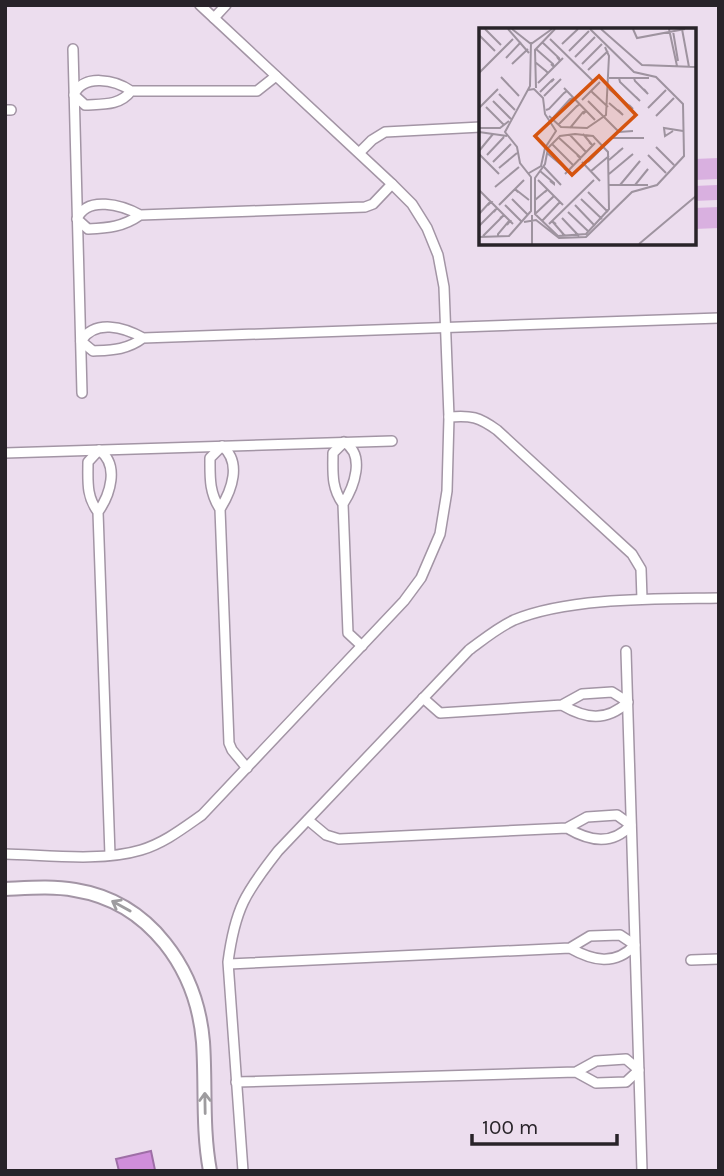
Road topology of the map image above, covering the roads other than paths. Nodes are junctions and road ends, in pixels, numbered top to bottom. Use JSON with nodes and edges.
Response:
{"nodes":[{"id":1,"x":200,"y":5,"type":"edge"},
{"id":2,"x":226,"y":5,"type":"edge"},
{"id":3,"x":214,"y":18,"type":"junction"},
{"id":4,"x":73,"y":49,"type":"dead end"},
{"id":5,"x":276,"y":76,"type":"junction"},
{"id":6,"x":131,"y":91,"type":"junction"},
{"id":7,"x":74,"y":94,"type":"junction"},
{"id":8,"x":479,"y":127,"type":"edge"},
{"id":9,"x":360,"y":152,"type":"junction"},
{"id":10,"x":392,"y":184,"type":"junction"},
{"id":11,"x":140,"y":215,"type":"junction"},
{"id":12,"x":77,"y":219,"type":"junction"},
{"id":13,"x":719,"y":318,"type":"edge"},
{"id":14,"x":445,"y":328,"type":"junction"},
{"id":15,"x":143,"y":338,"type":"junction"},
{"id":16,"x":81,"y":341,"type":"junction"},
{"id":17,"x":82,"y":393,"type":"dead end"},
{"id":18,"x":449,"y":417,"type":"junction"},
{"id":19,"x":392,"y":441,"type":"dead end"},
{"id":20,"x":344,"y":442,"type":"junction"},
{"id":21,"x":222,"y":446,"type":"junction"},
{"id":22,"x":99,"y":450,"type":"junction"},
{"id":23,"x":5,"y":453,"type":"edge"},
{"id":24,"x":343,"y":503,"type":"junction"},
{"id":25,"x":220,"y":509,"type":"junction"},
{"id":26,"x":98,"y":512,"type":"junction"},
{"id":27,"x":719,"y":598,"type":"edge"},
{"id":28,"x":642,"y":599,"type":"junction"},
{"id":29,"x":362,"y":646,"type":"junction"},
{"id":30,"x":626,"y":651,"type":"dead end"},
{"id":31,"x":423,"y":698,"type":"junction"},
{"id":32,"x":628,"y":702,"type":"junction"},
{"id":33,"x":562,"y":705,"type":"junction"},
{"id":34,"x":247,"y":768,"type":"junction"},
{"id":35,"x":308,"y":820,"type":"junction"},
{"id":36,"x":631,"y":825,"type":"junction"},
{"id":37,"x":567,"y":828,"type":"junction"},
{"id":38,"x":5,"y":855,"type":"edge"},
{"id":39,"x":110,"y":855,"type":"junction"},
{"id":40,"x":5,"y":889,"type":"edge"},
{"id":41,"x":635,"y":945,"type":"junction"},
{"id":42,"x":570,"y":948,"type":"junction"},
{"id":43,"x":719,"y":959,"type":"edge"},
{"id":44,"x":691,"y":960,"type":"dead end"},
{"id":45,"x":229,"y":964,"type":"junction"},
{"id":46,"x":639,"y":1070,"type":"junction"},
{"id":47,"x":576,"y":1072,"type":"junction"},
{"id":48,"x":236,"y":1083,"type":"junction"},
{"id":49,"x":210,"y":1171,"type":"edge"},
{"id":50,"x":243,"y":1171,"type":"edge"},
{"id":51,"x":642,"y":1171,"type":"edge"}],
"edges":[{"from":1,"to":3,"type":"street"},
{"from":2,"to":3,"type":"street"},
{"from":3,"to":5,"type":"street"},
{"from":4,"to":7,"type":"street"},
{"from":5,"to":6,"type":"street"},
{"from":5,"to":9,"type":"street"},
{"from":6,"to":7,"type":"street"},
{"from":6,"to":7,"type":"street"},
{"from":7,"to":12,"type":"street"},
{"from":8,"to":9,"type":"street"},
{"from":9,"to":10,"type":"street"},
{"from":10,"to":11,"type":"street"},
{"from":10,"to":14,"type":"street"},
{"from":11,"to":12,"type":"street"},
{"from":11,"to":12,"type":"street"},
{"from":12,"to":16,"type":"street"},
{"from":13,"to":14,"type":"street"},
{"from":14,"to":15,"type":"street"},
{"from":14,"to":18,"type":"street"},
{"from":15,"to":16,"type":"street"},
{"from":15,"to":16,"type":"street"},
{"from":16,"to":17,"type":"street"},
{"from":18,"to":28,"type":"street"},
{"from":18,"to":29,"type":"street"},
{"from":19,"to":20,"type":"street"},
{"from":20,"to":21,"type":"street"},
{"from":20,"to":24,"type":"street"},
{"from":20,"to":24,"type":"street"},
{"from":21,"to":22,"type":"street"},
{"from":21,"to":25,"type":"street"},
{"from":21,"to":25,"type":"street"},
{"from":22,"to":23,"type":"street"},
{"from":22,"to":26,"type":"street"},
{"from":22,"to":26,"type":"street"},
{"from":24,"to":29,"type":"street"},
{"from":25,"to":34,"type":"street"},
{"from":26,"to":39,"type":"street"},
{"from":27,"to":28,"type":"street"},
{"from":28,"to":31,"type":"street"},
{"from":29,"to":34,"type":"street"},
{"from":30,"to":32,"type":"street"},
{"from":31,"to":33,"type":"street"},
{"from":31,"to":35,"type":"street"},
{"from":32,"to":33,"type":"street"},
{"from":32,"to":33,"type":"street"},
{"from":32,"to":36,"type":"street"},
{"from":34,"to":39,"type":"street"},
{"from":35,"to":37,"type":"street"},
{"from":35,"to":45,"type":"street"},
{"from":36,"to":37,"type":"street"},
{"from":36,"to":37,"type":"street"},
{"from":36,"to":41,"type":"street"},
{"from":38,"to":39,"type":"street"},
{"from":49,"to":40,"type":"main road","one_way":true},
{"from":41,"to":42,"type":"street"},
{"from":41,"to":42,"type":"street"},
{"from":41,"to":46,"type":"street"},
{"from":42,"to":45,"type":"street"},
{"from":43,"to":44,"type":"street"},
{"from":45,"to":48,"type":"street"},
{"from":46,"to":47,"type":"street"},
{"from":46,"to":47,"type":"street"},
{"from":46,"to":51,"type":"street"},
{"from":47,"to":48,"type":"street"},
{"from":48,"to":50,"type":"street"}]}
